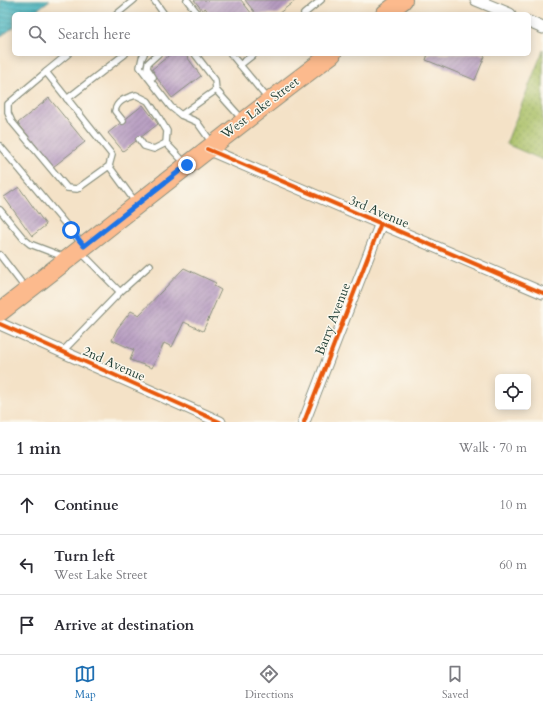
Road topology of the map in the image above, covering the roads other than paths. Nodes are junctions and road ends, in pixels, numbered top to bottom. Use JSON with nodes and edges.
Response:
{"nodes":[{"id":1,"x":134,"y":0,"type":"edge"},
{"id":2,"x":154,"y":0,"type":"edge"},
{"id":3,"x":187,"y":0,"type":"edge"},
{"id":4,"x":321,"y":0,"type":"edge"},
{"id":5,"x":403,"y":0,"type":"edge"},
{"id":6,"x":476,"y":0,"type":"edge"},
{"id":7,"x":119,"y":12,"type":"edge"},
{"id":8,"x":163,"y":12,"type":"edge"},
{"id":9,"x":196,"y":12,"type":"edge"},
{"id":10,"x":306,"y":12,"type":"edge"},
{"id":11,"x":388,"y":12,"type":"edge"},
{"id":12,"x":505,"y":12,"type":"edge"},
{"id":13,"x":531,"y":23,"type":"edge"},
{"id":14,"x":543,"y":28,"type":"edge"},
{"id":15,"x":66,"y":56,"type":"edge"},
{"id":16,"x":121,"y":56,"type":"edge"},
{"id":17,"x":143,"y":56,"type":"edge"},
{"id":18,"x":156,"y":56,"type":"edge"},
{"id":19,"x":197,"y":56,"type":"edge"},
{"id":20,"x":233,"y":56,"type":"edge"},
{"id":21,"x":251,"y":56,"type":"edge"},
{"id":22,"x":329,"y":56,"type":"edge"},
{"id":23,"x":240,"y":65,"type":"junction"},
{"id":24,"x":46,"y":72,"type":"junction"},
{"id":25,"x":216,"y":90,"type":"junction"},
{"id":26,"x":165,"y":98,"type":"junction"},
{"id":27,"x":67,"y":99,"type":"junction"},
{"id":28,"x":269,"y":101,"type":"junction"},
{"id":29,"x":180,"y":115,"type":"junction"},
{"id":30,"x":123,"y":121,"type":"dead end"},
{"id":31,"x":243,"y":121,"type":"junction"},
{"id":32,"x":138,"y":139,"type":"dead end"},
{"id":33,"x":166,"y":143,"type":"junction"},
{"id":34,"x":0,"y":146,"type":"edge"},
{"id":35,"x":210,"y":146,"type":"junction"},
{"id":36,"x":187,"y":165,"type":"junction"},
{"id":37,"x":109,"y":166,"type":"junction"},
{"id":38,"x":137,"y":205,"type":"junction"},
{"id":39,"x":0,"y":210,"type":"edge"},
{"id":40,"x":381,"y":223,"type":"junction"},
{"id":41,"x":77,"y":252,"type":"junction"},
{"id":42,"x":0,"y":255,"type":"edge"},
{"id":43,"x":150,"y":265,"type":"dead end"},
{"id":44,"x":28,"y":290,"type":"junction"},
{"id":45,"x":120,"y":292,"type":"junction"},
{"id":46,"x":543,"y":293,"type":"edge"},
{"id":47,"x":0,"y":312,"type":"edge"},
{"id":48,"x":0,"y":324,"type":"edge"},
{"id":49,"x":62,"y":352,"type":"junction"},
{"id":50,"x":220,"y":422,"type":"edge"},
{"id":51,"x":304,"y":422,"type":"edge"}],
"edges":[{"from":1,"to":7,"type":"lane"},
{"from":2,"to":8,"type":"lane"},
{"from":3,"to":9,"type":"lane"},
{"from":4,"to":10,"type":"lane"},
{"from":5,"to":11,"type":"main road"},
{"from":6,"to":12,"type":"street"},
{"from":13,"to":14,"type":"street"},
{"from":15,"to":24,"type":"lane"},
{"from":16,"to":27,"type":"lane"},
{"from":17,"to":26,"type":"lane"},
{"from":18,"to":26,"type":"lane"},
{"from":19,"to":25,"type":"lane"},
{"from":20,"to":23,"type":"lane"},
{"from":21,"to":23,"type":"lane"},
{"from":22,"to":28,"type":"main road","name":"West Lake Street"},
{"from":23,"to":28,"type":"lane"},
{"from":24,"to":27,"type":"lane"},
{"from":24,"to":37,"type":"lane"},
{"from":25,"to":29,"type":"lane"},
{"from":25,"to":31,"type":"lane"},
{"from":26,"to":29,"type":"lane"},
{"from":27,"to":37,"type":"lane"},
{"from":28,"to":31,"type":"main road","name":"West Lake Street"},
{"from":29,"to":35,"type":"lane"},
{"from":30,"to":33,"type":"lane"},
{"from":31,"to":35,"type":"main road","name":"West Lake Street"},
{"from":32,"to":33,"type":"lane"},
{"from":33,"to":36,"type":"lane"},
{"from":34,"to":41,"type":"lane"},
{"from":35,"to":36,"type":"main road","name":"West Lake Street"},
{"from":35,"to":40,"type":"street","name":"3rd Avenue"},
{"from":36,"to":38,"type":"main road","name":"West Lake Street"},
{"from":37,"to":38,"type":"lane"},
{"from":38,"to":41,"type":"main road","name":"West Lake Street"},
{"from":39,"to":41,"type":"lane"},
{"from":40,"to":46,"type":"street","name":"3rd Avenue"},
{"from":40,"to":51,"type":"street","name":"Barry Avenue"},
{"from":41,"to":44,"type":"main road","name":"West Lake Street"},
{"from":41,"to":45,"type":"lane"},
{"from":42,"to":44,"type":"lane"},
{"from":43,"to":45,"type":"lane"},
{"from":44,"to":47,"type":"main road","name":"West Lake Street"},
{"from":45,"to":49,"type":"lane"},
{"from":48,"to":49,"type":"street","name":"2nd Avenue"},
{"from":49,"to":50,"type":"street","name":"2nd Avenue"}]}
